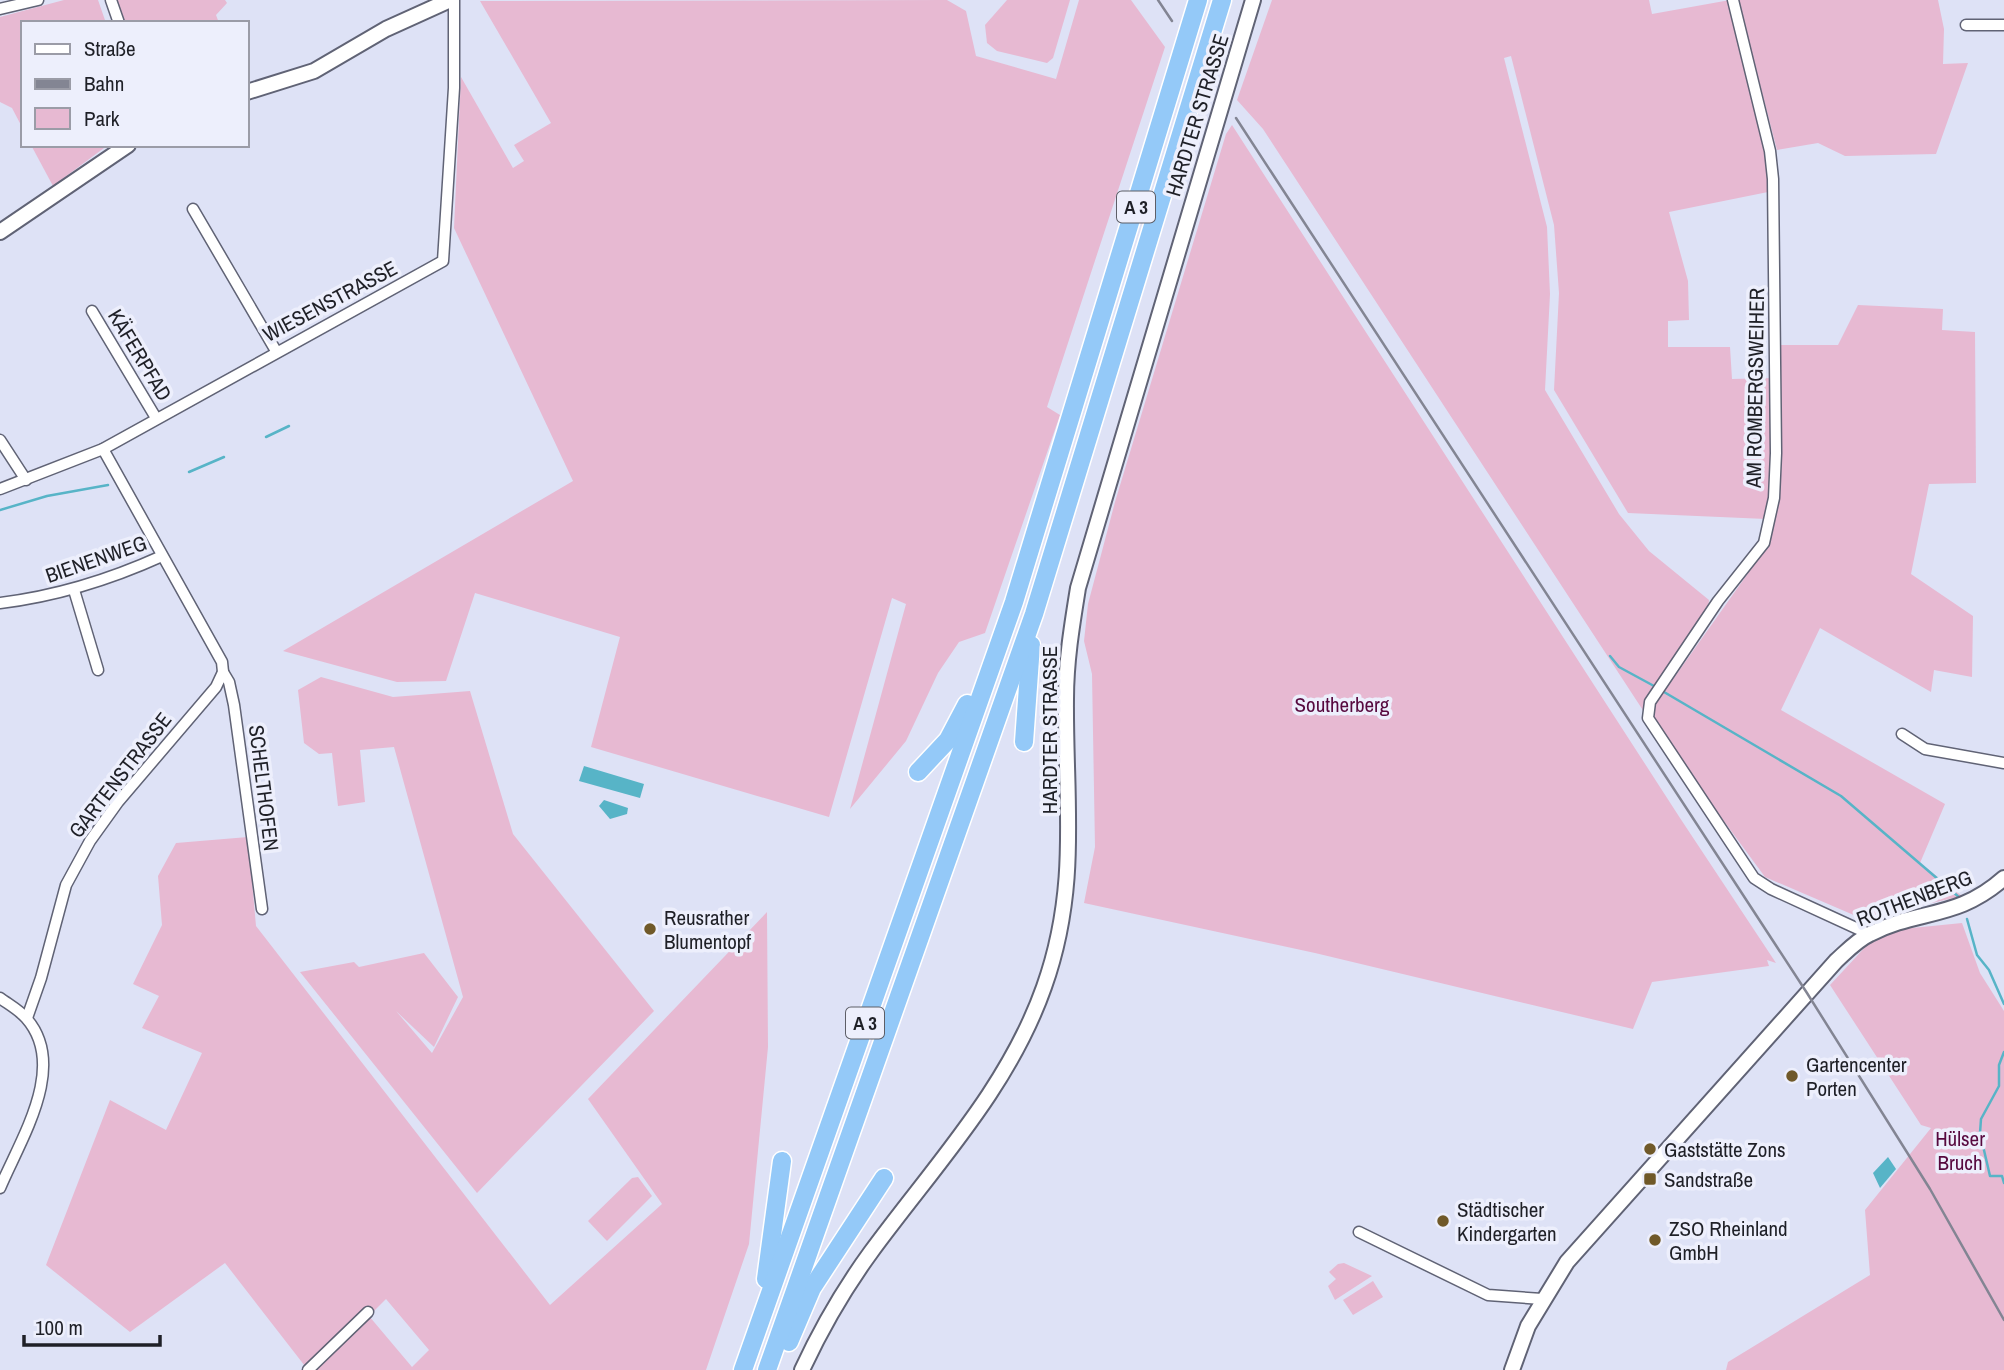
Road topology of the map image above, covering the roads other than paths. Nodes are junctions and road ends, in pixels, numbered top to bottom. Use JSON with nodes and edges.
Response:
{"nodes":[{"id":1,"x":38,"y":0,"type":"edge"},
{"id":2,"x":111,"y":0,"type":"edge"},
{"id":3,"x":452,"y":0,"type":"edge"},
{"id":4,"x":1198,"y":0,"type":"edge"},
{"id":5,"x":1222,"y":0,"type":"edge"},
{"id":6,"x":1253,"y":0,"type":"edge"},
{"id":7,"x":1733,"y":0,"type":"edge"},
{"id":8,"x":0,"y":9,"type":"edge"},
{"id":9,"x":118,"y":21,"type":"edge"},
{"id":10,"x":1966,"y":25,"type":"dead end"},
{"id":11,"x":2004,"y":25,"type":"edge"},
{"id":12,"x":248,"y":92,"type":"edge"},
{"id":13,"x":125,"y":147,"type":"edge"},
{"id":14,"x":193,"y":209,"type":"dead end"},
{"id":15,"x":0,"y":232,"type":"edge"},
{"id":16,"x":92,"y":311,"type":"dead end"},
{"id":17,"x":275,"y":352,"type":"junction"},
{"id":18,"x":156,"y":418,"type":"junction"},
{"id":19,"x":0,"y":440,"type":"edge"},
{"id":20,"x":103,"y":449,"type":"junction"},
{"id":21,"x":26,"y":480,"type":"junction"},
{"id":22,"x":0,"y":489,"type":"edge"},
{"id":23,"x":162,"y":556,"type":"junction"},
{"id":24,"x":74,"y":590,"type":"junction"},
{"id":25,"x":0,"y":603,"type":"edge"},
{"id":26,"x":1034,"y":614,"type":"junction"},
{"id":27,"x":98,"y":670,"type":"dead end"},
{"id":28,"x":223,"y":672,"type":"junction"},
{"id":29,"x":987,"y":676,"type":"junction"},
{"id":30,"x":1902,"y":734,"type":"dead end"},
{"id":31,"x":1024,"y":742,"type":"dead end"},
{"id":32,"x":2004,"y":763,"type":"edge"},
{"id":33,"x":918,"y":772,"type":"dead end"},
{"id":34,"x":2004,"y":878,"type":"edge"},
{"id":35,"x":262,"y":909,"type":"dead end"},
{"id":36,"x":1869,"y":934,"type":"junction"},
{"id":37,"x":0,"y":998,"type":"edge"},
{"id":38,"x":27,"y":1018,"type":"junction"},
{"id":39,"x":782,"y":1161,"type":"dead end"},
{"id":40,"x":884,"y":1178,"type":"dead end"},
{"id":41,"x":0,"y":1188,"type":"edge"},
{"id":42,"x":1359,"y":1232,"type":"dead end"},
{"id":43,"x":1542,"y":1299,"type":"junction"},
{"id":44,"x":368,"y":1312,"type":"dead end"},
{"id":45,"x":755,"y":1337,"type":"junction"},
{"id":46,"x":308,"y":1370,"type":"edge"},
{"id":47,"x":743,"y":1370,"type":"edge"},
{"id":48,"x":769,"y":1370,"type":"edge"},
{"id":49,"x":802,"y":1370,"type":"edge"},
{"id":50,"x":1512,"y":1370,"type":"edge"}],
"edges":[{"from":1,"to":8,"type":"street"},
{"from":2,"to":9,"type":"street"},
{"from":3,"to":12,"type":"main road"},
{"from":3,"to":17,"type":"street","name":"WIESENSTRASSE"},
{"from":4,"to":29,"type":"highway","number":"A 3"},
{"from":5,"to":26,"type":"highway","number":"A 3"},
{"from":6,"to":49,"type":"main road","name":"HARDTER STRASSE"},
{"from":7,"to":36,"type":"street","name":"AM ROMBERGSWEIHER"},
{"from":10,"to":11,"type":"street"},
{"from":13,"to":15,"type":"main road"},
{"from":14,"to":17,"type":"street"},
{"from":16,"to":18,"type":"street","name":"KÄFERPFAD"},
{"from":17,"to":18,"type":"street","name":"WIESENSTRASSE"},
{"from":18,"to":20,"type":"street","name":"WIESENSTRASSE"},
{"from":19,"to":21,"type":"street"},
{"from":20,"to":21,"type":"street","name":"WIESENSTRASSE"},
{"from":20,"to":23,"type":"street"},
{"from":21,"to":22,"type":"street","name":"WIESENSTRASSE"},
{"from":23,"to":24,"type":"street","name":"BIENENWEG"},
{"from":23,"to":28,"type":"street"},
{"from":24,"to":25,"type":"street","name":"BIENENWEG"},
{"from":24,"to":27,"type":"street"},
{"from":26,"to":31,"type":"highway"},
{"from":26,"to":48,"type":"highway","number":"A 3"},
{"from":28,"to":35,"type":"street","name":"SCHELTHOFEN"},
{"from":28,"to":38,"type":"street","name":"GARTENSTRASSE"},
{"from":29,"to":33,"type":"highway"},
{"from":29,"to":45,"type":"highway","number":"A 3"},
{"from":30,"to":32,"type":"street"},
{"from":34,"to":36,"type":"main road","name":"ROTHENBERG"},
{"from":36,"to":43,"type":"main road","name":"ROTHENBERG"},
{"from":37,"to":38,"type":"street"},
{"from":38,"to":41,"type":"street"},
{"from":39,"to":45,"type":"highway"},
{"from":40,"to":48,"type":"highway"},
{"from":42,"to":43,"type":"street"},
{"from":43,"to":50,"type":"main road"},
{"from":44,"to":46,"type":"street"},
{"from":45,"to":47,"type":"highway","number":"A 3"}]}
